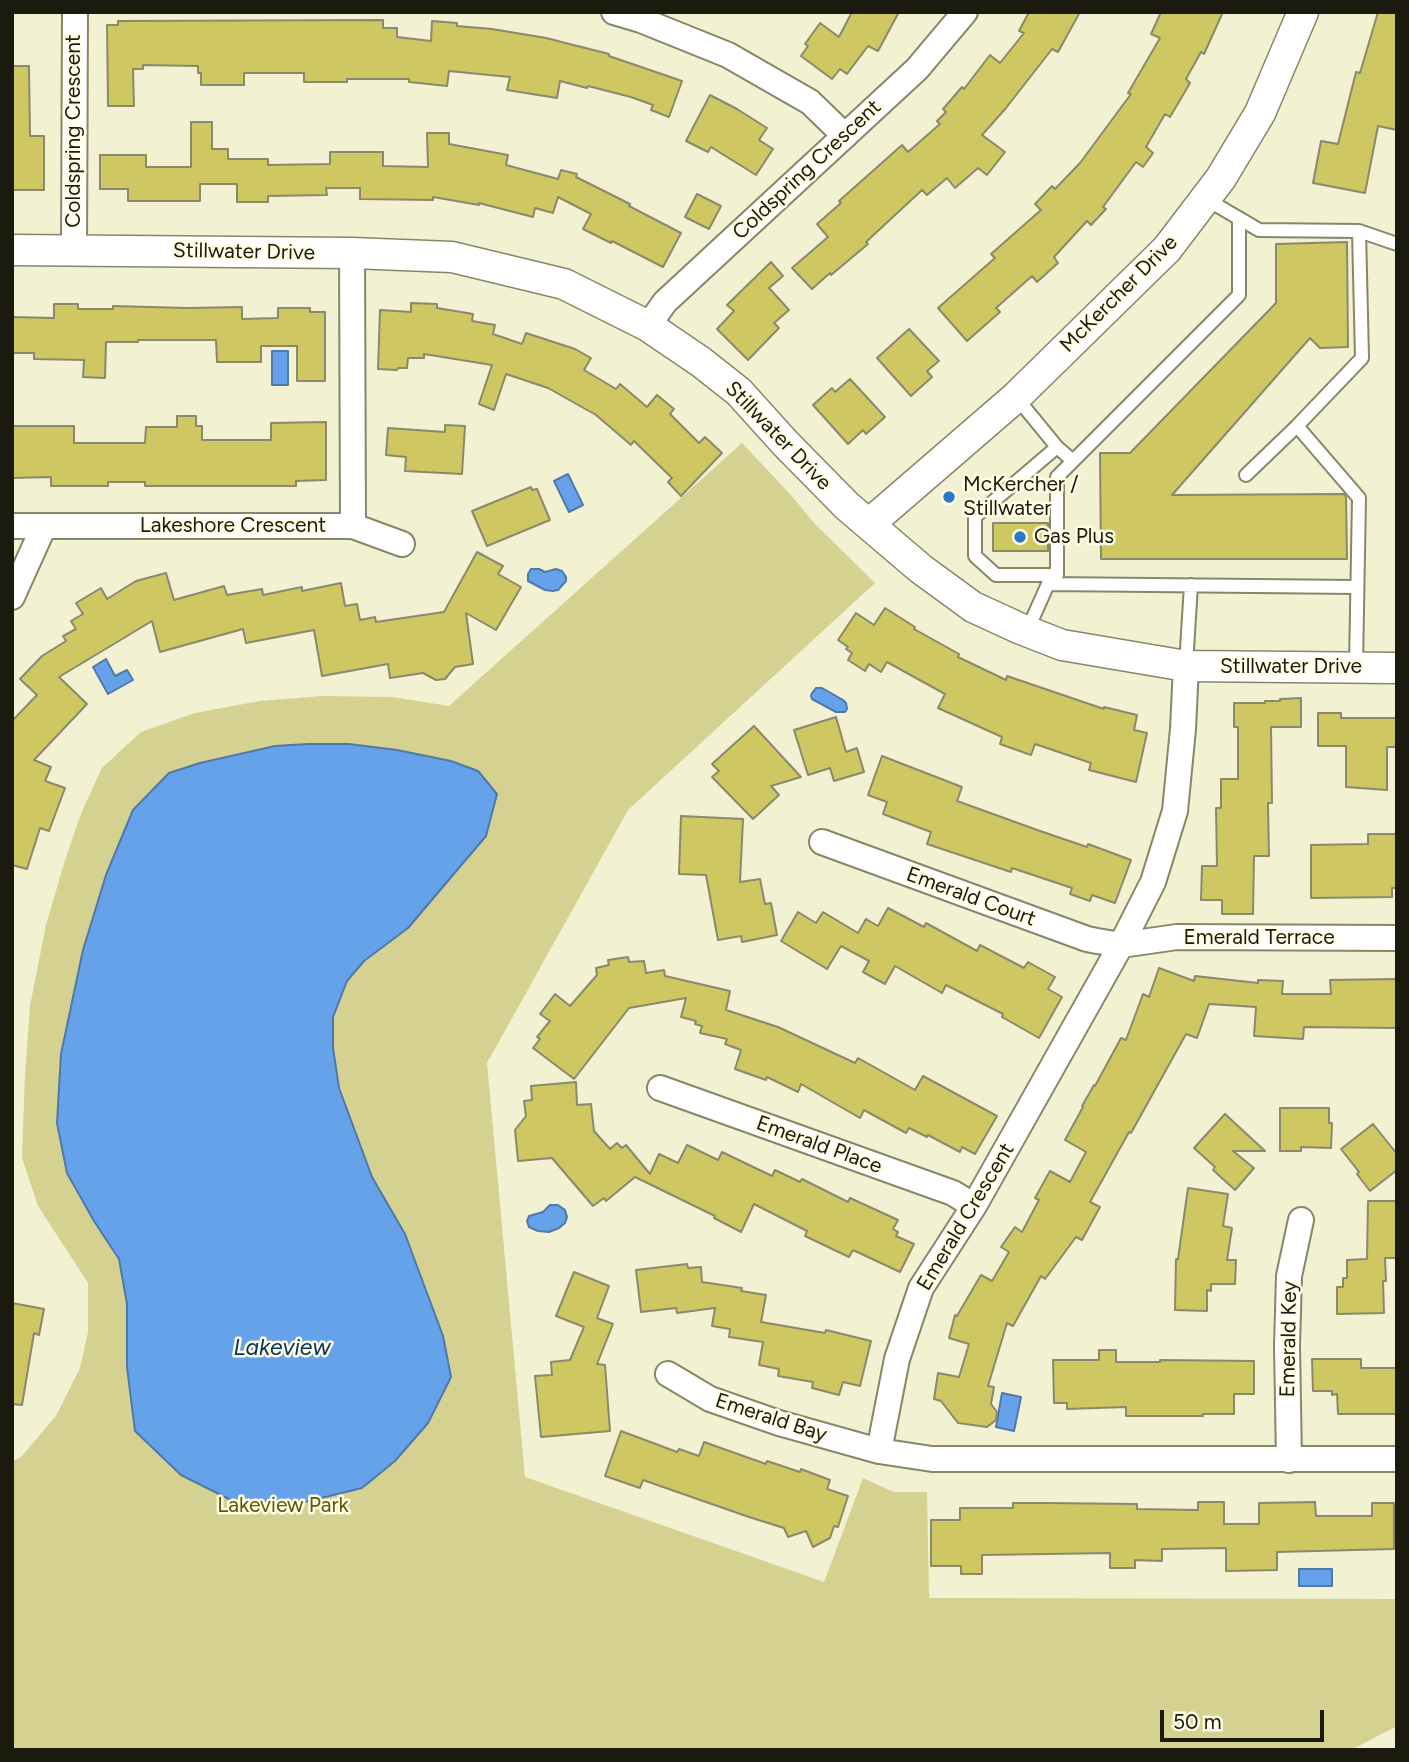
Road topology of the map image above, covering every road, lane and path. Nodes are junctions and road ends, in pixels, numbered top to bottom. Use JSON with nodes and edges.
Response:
{"nodes":[{"id":1,"x":75,"y":12,"type":"edge"},
{"id":2,"x":614,"y":12,"type":"edge"},
{"id":3,"x":965,"y":12,"type":"edge"},
{"id":4,"x":1303,"y":12,"type":"edge"},
{"id":5,"x":643,"y":16,"type":"edge"},
{"id":6,"x":845,"y":136,"type":"junction"},
{"id":7,"x":1206,"y":199,"type":"junction"},
{"id":8,"x":1239,"y":218,"type":"junction"},
{"id":9,"x":1359,"y":231,"type":"junction"},
{"id":10,"x":1397,"y":244,"type":"edge"},
{"id":11,"x":12,"y":250,"type":"edge"},
{"id":12,"x":74,"y":250,"type":"junction"},
{"id":13,"x":352,"y":253,"type":"junction"},
{"id":14,"x":648,"y":326,"type":"junction"},
{"id":15,"x":1016,"y":397,"type":"junction"},
{"id":16,"x":1297,"y":426,"type":"junction"},
{"id":17,"x":1057,"y":447,"type":"junction"},
{"id":18,"x":1073,"y":461,"type":"junction"},
{"id":19,"x":1246,"y":475,"type":"dead end"},
{"id":20,"x":869,"y":524,"type":"junction"},
{"id":21,"x":12,"y":526,"type":"edge"},
{"id":22,"x":44,"y":526,"type":"junction"},
{"id":23,"x":353,"y":526,"type":"junction"},
{"id":24,"x":402,"y":544,"type":"dead end"},
{"id":25,"x":1053,"y":579,"type":"junction"},
{"id":26,"x":1191,"y":585,"type":"junction"},
{"id":27,"x":1357,"y":587,"type":"junction"},
{"id":28,"x":12,"y":597,"type":"edge"},
{"id":29,"x":1027,"y":631,"type":"junction"},
{"id":30,"x":1186,"y":666,"type":"junction"},
{"id":31,"x":1356,"y":667,"type":"junction"},
{"id":32,"x":1397,"y":668,"type":"edge"},
{"id":33,"x":822,"y":842,"type":"dead end"},
{"id":34,"x":1397,"y":938,"type":"edge"},
{"id":35,"x":1121,"y":945,"type":"junction"},
{"id":36,"x":660,"y":1088,"type":"dead end"},
{"id":37,"x":974,"y":1206,"type":"junction"},
{"id":38,"x":1301,"y":1220,"type":"dead end"},
{"id":39,"x":668,"y":1374,"type":"dead end"},
{"id":40,"x":879,"y":1451,"type":"junction"},
{"id":41,"x":1397,"y":1459,"type":"edge"},
{"id":42,"x":1289,"y":1460,"type":"junction"}],
"edges":[{"from":1,"to":12,"type":"street","name":"Coldspring Crescent"},
{"from":2,"to":5,"type":"street"},
{"from":3,"to":6,"type":"street","name":"Coldspring Crescent"},
{"from":4,"to":7,"type":"street","name":"McKercher Drive"},
{"from":5,"to":6,"type":"street"},
{"from":6,"to":14,"type":"street","name":"Coldspring Crescent"},
{"from":7,"to":8,"type":"lane"},
{"from":7,"to":15,"type":"street","name":"McKercher Drive"},
{"from":8,"to":9,"type":"lane"},
{"from":8,"to":18,"type":"lane"},
{"from":9,"to":10,"type":"lane"},
{"from":9,"to":16,"type":"lane"},
{"from":11,"to":12,"type":"street","name":"Stillwater Drive"},
{"from":12,"to":13,"type":"street","name":"Stillwater Drive"},
{"from":13,"to":14,"type":"street","name":"Stillwater Drive"},
{"from":13,"to":23,"type":"street","name":"Lakeshore Crescent"},
{"from":14,"to":20,"type":"street","name":"Stillwater Drive"},
{"from":15,"to":17,"type":"lane"},
{"from":15,"to":20,"type":"street","name":"McKercher Drive"},
{"from":16,"to":19,"type":"lane"},
{"from":16,"to":27,"type":"lane"},
{"from":17,"to":18,"type":"lane"},
{"from":17,"to":25,"type":"lane"},
{"from":18,"to":25,"type":"lane"},
{"from":20,"to":29,"type":"street","name":"Stillwater Drive"},
{"from":21,"to":22,"type":"street","name":"Lakeshore Crescent"},
{"from":22,"to":23,"type":"street","name":"Lakeshore Crescent"},
{"from":22,"to":28,"type":"street"},
{"from":23,"to":24,"type":"street"},
{"from":25,"to":26,"type":"lane"},
{"from":25,"to":29,"type":"lane"},
{"from":26,"to":27,"type":"lane"},
{"from":26,"to":30,"type":"lane"},
{"from":27,"to":31,"type":"lane"},
{"from":29,"to":30,"type":"street","name":"Stillwater Drive"},
{"from":30,"to":31,"type":"street","name":"Stillwater Drive"},
{"from":30,"to":35,"type":"street","name":"Emerald Crescent"},
{"from":31,"to":32,"type":"street","name":"Stillwater Drive"},
{"from":33,"to":35,"type":"street","name":"Emerald Court"},
{"from":34,"to":35,"type":"street","name":"Emerald Terrace"},
{"from":35,"to":37,"type":"street","name":"Emerald Crescent"},
{"from":36,"to":37,"type":"street","name":"Emerald Place"},
{"from":37,"to":40,"type":"street","name":"Emerald Crescent"},
{"from":38,"to":42,"type":"street","name":"Emerald Key"},
{"from":39,"to":40,"type":"street","name":"Emerald Bay"},
{"from":40,"to":42,"type":"street"},
{"from":41,"to":42,"type":"street"}]}
